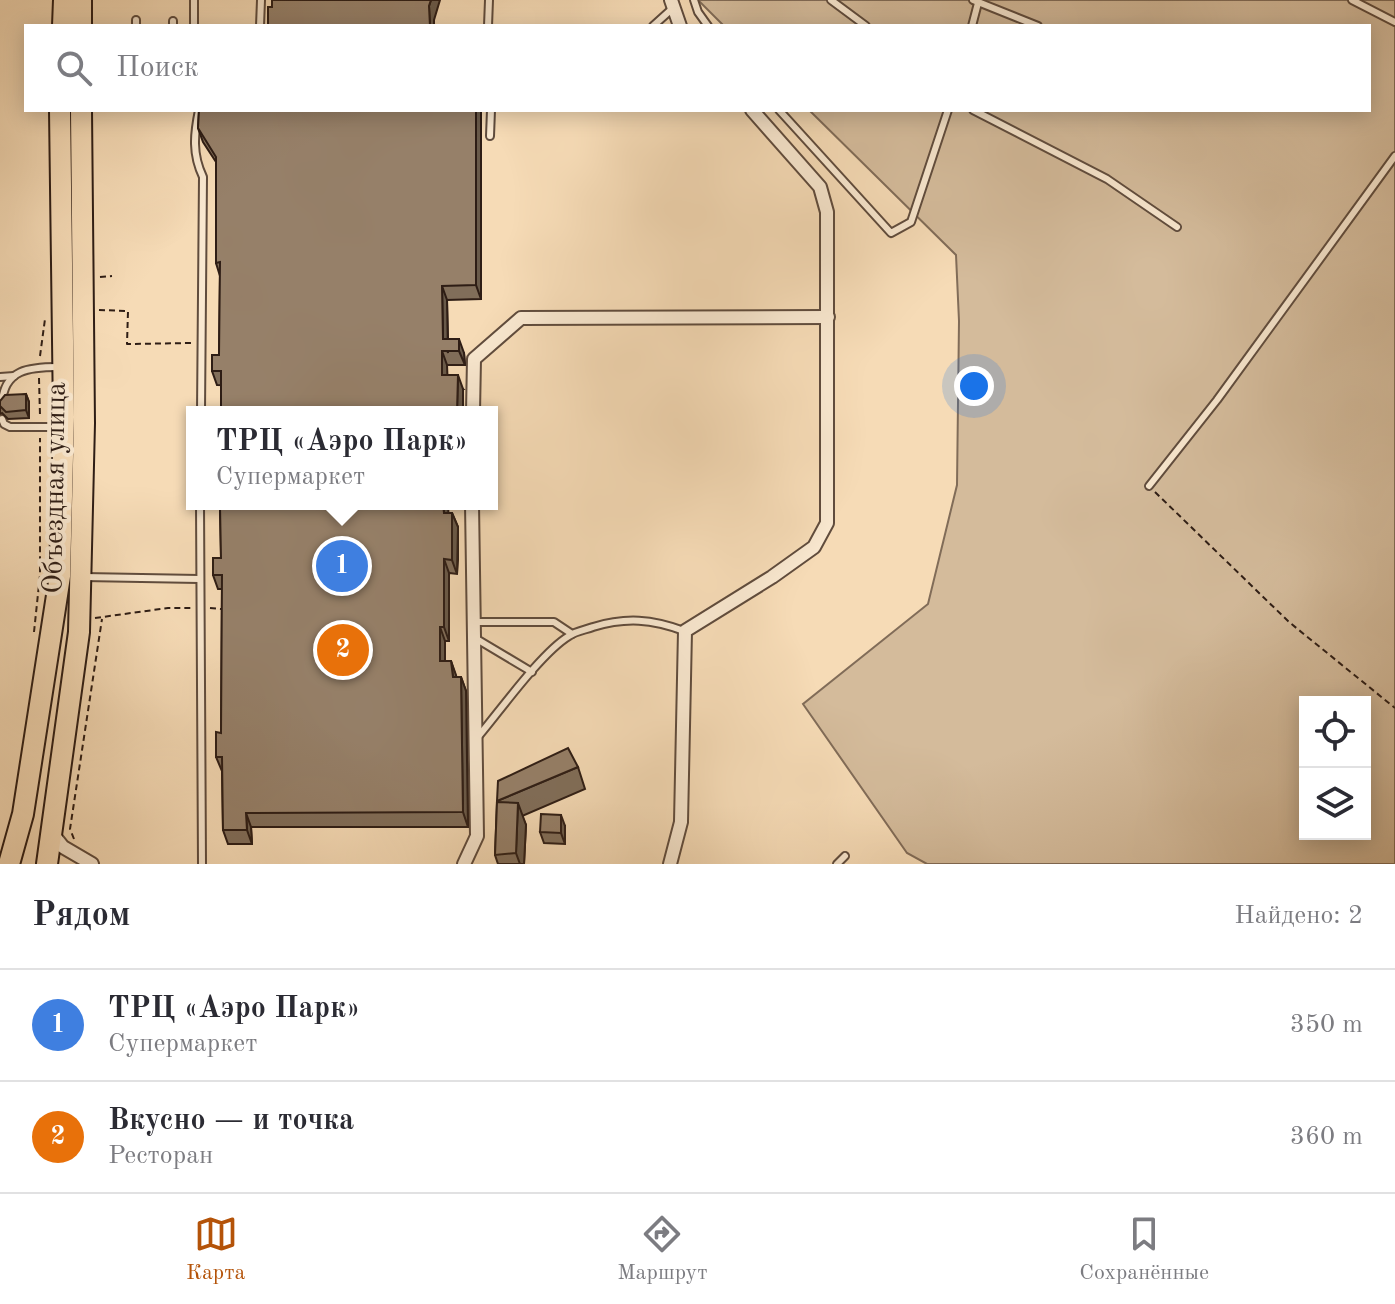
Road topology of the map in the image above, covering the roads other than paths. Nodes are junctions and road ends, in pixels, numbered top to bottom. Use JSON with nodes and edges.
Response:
{"nodes":[{"id":1,"x":64,"y":0,"type":"edge"},
{"id":2,"x":81,"y":0,"type":"edge"},
{"id":3,"x":194,"y":0,"type":"edge"},
{"id":4,"x":261,"y":0,"type":"edge"},
{"id":5,"x":489,"y":0,"type":"edge"},
{"id":6,"x":694,"y":0,"type":"edge"},
{"id":7,"x":831,"y":0,"type":"edge"},
{"id":8,"x":1352,"y":0,"type":"edge"},
{"id":9,"x":977,"y":1,"type":"edge"},
{"id":10,"x":672,"y":4,"type":"edge"},
{"id":11,"x":1395,"y":22,"type":"edge"},
{"id":12,"x":63,"y":24,"type":"edge"},
{"id":13,"x":81,"y":24,"type":"edge"},
{"id":14,"x":194,"y":24,"type":"edge"},
{"id":15,"x":260,"y":24,"type":"edge"},
{"id":16,"x":488,"y":24,"type":"edge"},
{"id":17,"x":655,"y":24,"type":"edge"},
{"id":18,"x":679,"y":24,"type":"edge"},
{"id":19,"x":707,"y":24,"type":"edge"},
{"id":20,"x":863,"y":24,"type":"edge"},
{"id":21,"x":972,"y":24,"type":"edge"},
{"id":22,"x":1033,"y":24,"type":"edge"},
{"id":23,"x":60,"y":112,"type":"edge"},
{"id":24,"x":81,"y":112,"type":"edge"},
{"id":25,"x":199,"y":112,"type":"edge"},
{"id":26,"x":491,"y":112,"type":"edge"},
{"id":27,"x":754,"y":112,"type":"edge"},
{"id":28,"x":781,"y":112,"type":"edge"},
{"id":29,"x":947,"y":112,"type":"edge"},
{"id":30,"x":977,"y":112,"type":"edge"},
{"id":31,"x":490,"y":136,"type":"dead end"},
{"id":32,"x":1395,"y":156,"type":"edge"},
{"id":33,"x":1177,"y":227,"type":"dead end"},
{"id":34,"x":828,"y":317,"type":"junction"},
{"id":35,"x":62,"y":367,"type":"junction"},
{"id":36,"x":14,"y":376,"type":"junction"},
{"id":37,"x":0,"y":377,"type":"edge"},
{"id":38,"x":2,"y":403,"type":"edge"},
{"id":39,"x":201,"y":406,"type":"edge"},
{"id":40,"x":473,"y":406,"type":"edge"},
{"id":41,"x":1,"y":423,"type":"edge"},
{"id":42,"x":64,"y":434,"type":"junction"},
{"id":43,"x":1149,"y":486,"type":"road end"},
{"id":44,"x":200,"y":510,"type":"edge"},
{"id":45,"x":472,"y":510,"type":"edge"},
{"id":46,"x":70,"y":577,"type":"junction"},
{"id":47,"x":199,"y":579,"type":"junction"},
{"id":48,"x":474,"y":622,"type":"junction"},
{"id":49,"x":685,"y":631,"type":"junction"},
{"id":50,"x":572,"y":634,"type":"junction"},
{"id":51,"x":475,"y":638,"type":"junction"},
{"id":52,"x":532,"y":672,"type":"junction"},
{"id":53,"x":477,"y":738,"type":"junction"},
{"id":54,"x":50,"y":831,"type":"junction"},
{"id":55,"x":845,"y":856,"type":"dead end"},
{"id":56,"x":9,"y":864,"type":"edge"},
{"id":57,"x":47,"y":864,"type":"edge"},
{"id":58,"x":92,"y":864,"type":"edge"},
{"id":59,"x":202,"y":864,"type":"edge"},
{"id":60,"x":464,"y":864,"type":"edge"},
{"id":61,"x":670,"y":864,"type":"edge"},
{"id":62,"x":837,"y":864,"type":"edge"}],
"edges":[{"from":1,"to":12,"type":"main road"},
{"from":2,"to":13,"type":"main road"},
{"from":3,"to":14,"type":"lane"},
{"from":4,"to":15,"type":"lane"},
{"from":5,"to":16,"type":"lane"},
{"from":6,"to":19,"type":"lane"},
{"from":7,"to":20,"type":"lane"},
{"from":8,"to":11,"type":"lane"},
{"from":9,"to":21,"type":"lane"},
{"from":9,"to":22,"type":"lane"},
{"from":10,"to":17,"type":"lane"},
{"from":10,"to":18,"type":"street"},
{"from":23,"to":35,"type":"main road","name":"Объездная улица"},
{"from":24,"to":46,"type":"main road","name":"Объездная улица"},
{"from":25,"to":39,"type":"lane"},
{"from":26,"to":31,"type":"lane"},
{"from":27,"to":34,"type":"street"},
{"from":28,"to":29,"type":"lane"},
{"from":30,"to":33,"type":"lane"},
{"from":32,"to":43,"type":"lane"},
{"from":34,"to":40,"type":"street"},
{"from":34,"to":49,"type":"street"},
{"from":35,"to":36,"type":"lane"},
{"from":35,"to":42,"type":"main road","name":"Объездная улица"},
{"from":36,"to":37,"type":"lane"},
{"from":36,"to":38,"type":"lane"},
{"from":41,"to":42,"type":"lane"},
{"from":42,"to":46,"type":"main road","name":"Объездная улица"},
{"from":44,"to":47,"type":"lane"},
{"from":45,"to":48,"type":"street"},
{"from":46,"to":47,"type":"lane"},
{"from":46,"to":54,"type":"main road","name":"Объездная улица"},
{"from":46,"to":56,"type":"main road","name":"Объездная улица"},
{"from":47,"to":59,"type":"lane"},
{"from":48,"to":50,"type":"lane"},
{"from":48,"to":51,"type":"street"},
{"from":49,"to":50,"type":"lane"},
{"from":49,"to":61,"type":"street"},
{"from":50,"to":52,"type":"lane"},
{"from":51,"to":52,"type":"lane"},
{"from":51,"to":53,"type":"street"},
{"from":52,"to":53,"type":"lane"},
{"from":53,"to":60,"type":"street"},
{"from":54,"to":57,"type":"main road","name":"Объездная улица"},
{"from":54,"to":58,"type":"street"},
{"from":55,"to":62,"type":"lane"}]}
